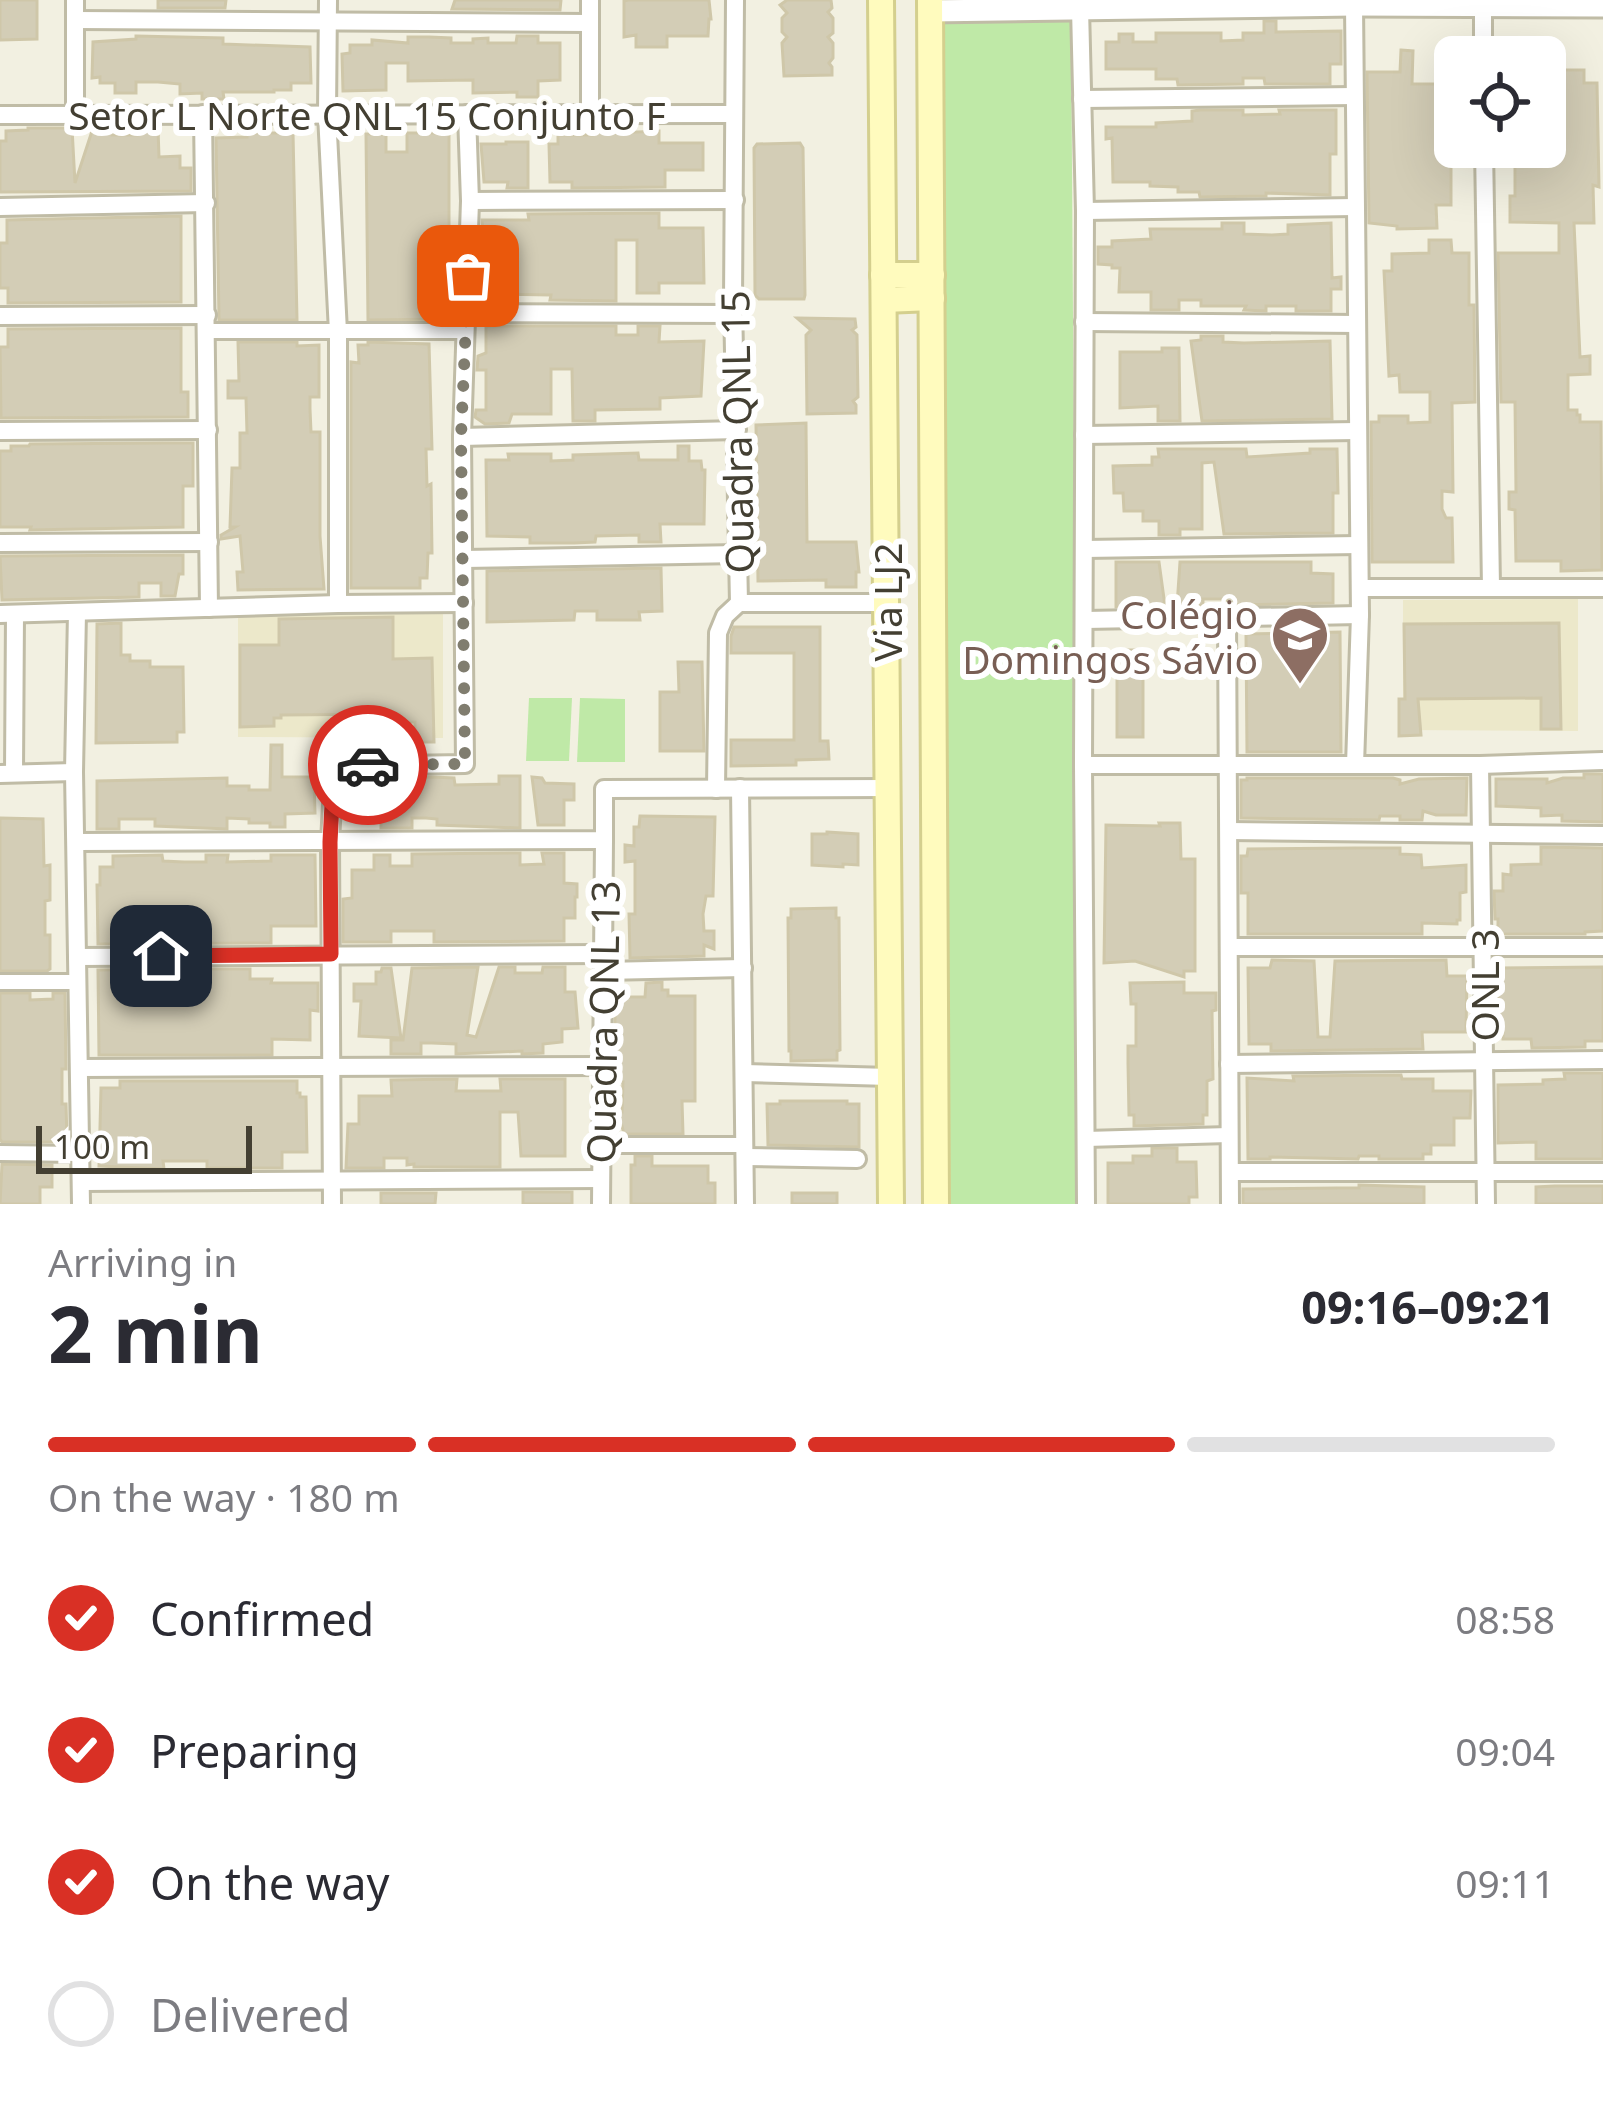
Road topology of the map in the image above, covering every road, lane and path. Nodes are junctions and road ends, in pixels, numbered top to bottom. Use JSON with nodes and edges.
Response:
{"nodes":[{"id":1,"x":75,"y":0,"type":"edge"},
{"id":2,"x":328,"y":0,"type":"edge"},
{"id":3,"x":590,"y":0,"type":"edge"},
{"id":4,"x":735,"y":0,"type":"edge"},
{"id":5,"x":881,"y":0,"type":"edge"},
{"id":6,"x":1354,"y":5,"type":"junction"},
{"id":7,"x":1483,"y":5,"type":"junction"},
{"id":8,"x":930,"y":6,"type":"edge"},
{"id":9,"x":1603,"y":6,"type":"edge"},
{"id":10,"x":1080,"y":8,"type":"junction"},
{"id":11,"x":75,"y":20,"type":"junction"},
{"id":12,"x":328,"y":22,"type":"junction"},
{"id":13,"x":589,"y":23,"type":"junction"},
{"id":14,"x":1483,"y":36,"type":"edge"},
{"id":15,"x":1354,"y":96,"type":"junction"},
{"id":16,"x":1082,"y":99,"type":"junction"},
{"id":17,"x":590,"y":113,"type":"junction"},
{"id":18,"x":75,"y":114,"type":"junction"},
{"id":19,"x":203,"y":114,"type":"junction"},
{"id":20,"x":327,"y":114,"type":"junction"},
{"id":21,"x":467,"y":114,"type":"junction"},
{"id":22,"x":733,"y":114,"type":"junction"},
{"id":23,"x":0,"y":115,"type":"edge"},
{"id":24,"x":1484,"y":168,"type":"edge"},
{"id":25,"x":735,"y":200,"type":"junction"},
{"id":26,"x":470,"y":201,"type":"junction"},
{"id":27,"x":206,"y":203,"type":"junction"},
{"id":28,"x":0,"y":207,"type":"edge"},
{"id":29,"x":1355,"y":207,"type":"junction"},
{"id":30,"x":1084,"y":211,"type":"junction"},
{"id":31,"x":932,"y":286,"type":"junction"},
{"id":32,"x":884,"y":288,"type":"junction"},
{"id":33,"x":733,"y":314,"type":"junction"},
{"id":34,"x":0,"y":316,"type":"edge"},
{"id":35,"x":466,"y":322,"type":"junction"},
{"id":36,"x":1084,"y":322,"type":"junction"},
{"id":37,"x":207,"y":323,"type":"junction"},
{"id":38,"x":1357,"y":324,"type":"junction"},
{"id":39,"x":338,"y":332,"type":"junction"},
{"id":40,"x":208,"y":430,"type":"junction"},
{"id":41,"x":737,"y":430,"type":"junction"},
{"id":42,"x":0,"y":431,"type":"edge"},
{"id":43,"x":1357,"y":431,"type":"junction"},
{"id":44,"x":1084,"y":435,"type":"junction"},
{"id":45,"x":461,"y":437,"type":"junction"},
{"id":46,"x":209,"y":542,"type":"junction"},
{"id":47,"x":0,"y":543,"type":"edge"},
{"id":48,"x":1359,"y":545,"type":"junction"},
{"id":49,"x":1084,"y":550,"type":"junction"},
{"id":50,"x":738,"y":554,"type":"junction"},
{"id":51,"x":464,"y":559,"type":"junction"},
{"id":52,"x":1491,"y":586,"type":"junction"},
{"id":53,"x":1360,"y":588,"type":"junction"},
{"id":54,"x":1603,"y":588,"type":"edge"},
{"id":55,"x":886,"y":602,"type":"junction"},
{"id":56,"x":739,"y":603,"type":"junction"},
{"id":57,"x":338,"y":604,"type":"junction"},
{"id":58,"x":464,"y":604,"type":"junction"},
{"id":59,"x":209,"y":608,"type":"junction"},
{"id":60,"x":77,"y":613,"type":"junction"},
{"id":61,"x":8,"y":614,"type":"edge"},
{"id":62,"x":1360,"y":615,"type":"junction"},
{"id":63,"x":1227,"y":617,"type":"junction"},
{"id":64,"x":1085,"y":620,"type":"junction"},
{"id":65,"x":1603,"y":761,"type":"edge"},
{"id":66,"x":1355,"y":764,"type":"junction"},
{"id":67,"x":1083,"y":765,"type":"junction"},
{"id":68,"x":1480,"y":765,"type":"junction"},
{"id":69,"x":1227,"y":766,"type":"junction"},
{"id":70,"x":74,"y":772,"type":"junction"},
{"id":71,"x":7,"y":773,"type":"edge"},
{"id":72,"x":740,"y":788,"type":"junction"},
{"id":73,"x":888,"y":788,"type":"junction"},
{"id":74,"x":716,"y":789,"type":"junction"},
{"id":75,"x":1228,"y":831,"type":"junction"},
{"id":76,"x":1482,"y":835,"type":"junction"},
{"id":77,"x":1603,"y":835,"type":"edge"},
{"id":78,"x":604,"y":840,"type":"junction"},
{"id":79,"x":76,"y":842,"type":"junction"},
{"id":80,"x":330,"y":842,"type":"junction"},
{"id":81,"x":1228,"y":947,"type":"junction"},
{"id":82,"x":1603,"y":947,"type":"edge"},
{"id":83,"x":1483,"y":948,"type":"junction"},
{"id":84,"x":331,"y":954,"type":"junction"},
{"id":85,"x":77,"y":957,"type":"junction"},
{"id":86,"x":604,"y":963,"type":"junction"},
{"id":87,"x":743,"y":968,"type":"junction"},
{"id":88,"x":0,"y":982,"type":"edge"},
{"id":89,"x":77,"y":982,"type":"junction"},
{"id":90,"x":1484,"y":1060,"type":"junction"},
{"id":91,"x":1603,"y":1060,"type":"edge"},
{"id":92,"x":1229,"y":1064,"type":"junction"},
{"id":93,"x":332,"y":1066,"type":"junction"},
{"id":94,"x":604,"y":1066,"type":"junction"},
{"id":95,"x":79,"y":1068,"type":"junction"},
{"id":96,"x":744,"y":1073,"type":"junction"},
{"id":97,"x":890,"y":1078,"type":"junction"},
{"id":98,"x":934,"y":1078,"type":"junction"},
{"id":99,"x":1229,"y":1135,"type":"junction"},
{"id":100,"x":1086,"y":1139,"type":"junction"},
{"id":101,"x":602,"y":1145,"type":"junction"},
{"id":102,"x":745,"y":1151,"type":"junction"},
{"id":103,"x":0,"y":1153,"type":"edge"},
{"id":104,"x":80,"y":1154,"type":"junction"},
{"id":105,"x":856,"y":1159,"type":"dead end"},
{"id":106,"x":1230,"y":1172,"type":"junction"},
{"id":107,"x":1603,"y":1172,"type":"edge"},
{"id":108,"x":1486,"y":1174,"type":"junction"},
{"id":109,"x":601,"y":1179,"type":"junction"},
{"id":110,"x":82,"y":1182,"type":"junction"},
{"id":111,"x":332,"y":1182,"type":"junction"},
{"id":112,"x":81,"y":1204,"type":"edge"},
{"id":113,"x":332,"y":1204,"type":"edge"},
{"id":114,"x":601,"y":1204,"type":"edge"},
{"id":115,"x":745,"y":1204,"type":"edge"},
{"id":116,"x":892,"y":1204,"type":"edge"},
{"id":117,"x":936,"y":1204,"type":"edge"},
{"id":118,"x":1087,"y":1204,"type":"edge"},
{"id":119,"x":1230,"y":1204,"type":"edge"},
{"id":120,"x":1486,"y":1204,"type":"edge"}],
"edges":[{"from":1,"to":11,"type":"street"},
{"from":2,"to":12,"type":"street"},
{"from":3,"to":13,"type":"street"},
{"from":4,"to":22,"type":"street","name":"Quadra QNL 15"},
{"from":5,"to":32,"type":"main road","name":"Via LJ2"},
{"from":6,"to":7,"type":"street"},
{"from":6,"to":10,"type":"street"},
{"from":6,"to":15,"type":"street"},
{"from":7,"to":9,"type":"street"},
{"from":7,"to":14,"type":"street"},
{"from":8,"to":10,"type":"street"},
{"from":8,"to":31,"type":"main road","name":"Via LJ2"},
{"from":10,"to":16,"type":"street"},
{"from":11,"to":12,"type":"street"},
{"from":11,"to":18,"type":"street"},
{"from":12,"to":13,"type":"street"},
{"from":12,"to":20,"type":"street"},
{"from":13,"to":17,"type":"street"},
{"from":15,"to":16,"type":"street"},
{"from":15,"to":29,"type":"street"},
{"from":16,"to":30,"type":"street"},
{"from":17,"to":21,"type":"street","name":"Setor L Norte QNL 15 Conjunto F"},
{"from":17,"to":22,"type":"street","name":"Setor L Norte QNL 15 Conjunto F"},
{"from":18,"to":19,"type":"street","name":"Setor L Norte QNL 15 Conjunto F"},
{"from":18,"to":23,"type":"street","name":"Setor L Norte QNL 15 Conjunto F"},
{"from":19,"to":20,"type":"street","name":"Setor L Norte QNL 15 Conjunto F"},
{"from":19,"to":27,"type":"street"},
{"from":20,"to":21,"type":"street","name":"Setor L Norte QNL 15 Conjunto F"},
{"from":20,"to":39,"type":"street"},
{"from":21,"to":26,"type":"street"},
{"from":22,"to":25,"type":"street","name":"Quadra QNL 15"},
{"from":24,"to":52,"type":"street"},
{"from":25,"to":26,"type":"street"},
{"from":25,"to":33,"type":"street","name":"Quadra QNL 15"},
{"from":26,"to":35,"type":"street"},
{"from":27,"to":28,"type":"street"},
{"from":27,"to":37,"type":"street"},
{"from":29,"to":30,"type":"street"},
{"from":29,"to":38,"type":"street"},
{"from":30,"to":36,"type":"street"},
{"from":31,"to":32,"type":"main road"},
{"from":31,"to":98,"type":"main road","name":"Via LJ2"},
{"from":32,"to":55,"type":"main road","name":"Via LJ2"},
{"from":33,"to":35,"type":"street"},
{"from":33,"to":41,"type":"street","name":"Quadra QNL 15"},
{"from":34,"to":37,"type":"street"},
{"from":35,"to":39,"type":"street"},
{"from":35,"to":45,"type":"street"},
{"from":36,"to":38,"type":"street"},
{"from":36,"to":44,"type":"street"},
{"from":37,"to":39,"type":"street"},
{"from":37,"to":40,"type":"street"},
{"from":38,"to":43,"type":"street"},
{"from":39,"to":57,"type":"street"},
{"from":40,"to":42,"type":"street"},
{"from":40,"to":46,"type":"street"},
{"from":41,"to":45,"type":"street"},
{"from":41,"to":50,"type":"street","name":"Quadra QNL 15"},
{"from":43,"to":44,"type":"street"},
{"from":43,"to":48,"type":"street"},
{"from":44,"to":49,"type":"street"},
{"from":45,"to":51,"type":"street"},
{"from":46,"to":47,"type":"street"},
{"from":46,"to":59,"type":"street"},
{"from":48,"to":49,"type":"street"},
{"from":48,"to":53,"type":"street"},
{"from":49,"to":64,"type":"street"},
{"from":50,"to":51,"type":"street"},
{"from":50,"to":56,"type":"street","name":"Quadra QNL 15"},
{"from":51,"to":58,"type":"street"},
{"from":52,"to":53,"type":"street"},
{"from":52,"to":54,"type":"street"},
{"from":53,"to":62,"type":"street"},
{"from":55,"to":56,"type":"street","name":"Quadra QNL 15"},
{"from":55,"to":73,"type":"main road","name":"Via LJ2"},
{"from":56,"to":74,"type":"street"},
{"from":57,"to":58,"type":"street"},
{"from":57,"to":59,"type":"street"},
{"from":58,"to":80,"type":"street"},
{"from":59,"to":60,"type":"street"},
{"from":60,"to":61,"type":"street"},
{"from":60,"to":70,"type":"street"},
{"from":61,"to":71,"type":"street"},
{"from":62,"to":63,"type":"street"},
{"from":62,"to":66,"type":"street"},
{"from":63,"to":64,"type":"street"},
{"from":63,"to":69,"type":"street"},
{"from":64,"to":67,"type":"street"},
{"from":65,"to":68,"type":"street"},
{"from":66,"to":68,"type":"street"},
{"from":66,"to":69,"type":"street"},
{"from":67,"to":69,"type":"street"},
{"from":67,"to":100,"type":"street"},
{"from":68,"to":76,"type":"street","name":"ONL 3"},
{"from":69,"to":75,"type":"street"},
{"from":70,"to":71,"type":"street"},
{"from":70,"to":79,"type":"street"},
{"from":72,"to":73,"type":"street"},
{"from":72,"to":74,"type":"street"},
{"from":72,"to":87,"type":"street"},
{"from":73,"to":97,"type":"main road","name":"Via LJ2"},
{"from":74,"to":78,"type":"street","name":"Quadra QNL 13"},
{"from":75,"to":76,"type":"street"},
{"from":75,"to":81,"type":"street"},
{"from":76,"to":77,"type":"street"},
{"from":76,"to":83,"type":"street","name":"ONL 3"},
{"from":78,"to":80,"type":"street"},
{"from":78,"to":86,"type":"street","name":"Quadra QNL 13"},
{"from":79,"to":80,"type":"street"},
{"from":79,"to":85,"type":"street"},
{"from":80,"to":84,"type":"street"},
{"from":81,"to":83,"type":"street"},
{"from":81,"to":92,"type":"street"},
{"from":82,"to":83,"type":"street"},
{"from":83,"to":90,"type":"street","name":"ONL 3"},
{"from":84,"to":85,"type":"street"},
{"from":84,"to":86,"type":"street"},
{"from":84,"to":93,"type":"street"},
{"from":85,"to":89,"type":"street"},
{"from":86,"to":87,"type":"street"},
{"from":86,"to":94,"type":"street","name":"Quadra QNL 13"},
{"from":87,"to":96,"type":"street"},
{"from":88,"to":89,"type":"street"},
{"from":89,"to":95,"type":"street"},
{"from":90,"to":91,"type":"street"},
{"from":90,"to":92,"type":"street"},
{"from":90,"to":108,"type":"street","name":"ONL 3"},
{"from":92,"to":99,"type":"street"},
{"from":93,"to":94,"type":"street"},
{"from":93,"to":95,"type":"street"},
{"from":93,"to":111,"type":"street"},
{"from":94,"to":101,"type":"street","name":"Quadra QNL 13"},
{"from":95,"to":104,"type":"street"},
{"from":96,"to":97,"type":"street"},
{"from":96,"to":102,"type":"street"},
{"from":97,"to":98,"type":"main road"},
{"from":97,"to":116,"type":"main road","name":"Via LJ2"},
{"from":98,"to":117,"type":"main road","name":"Via LJ2"},
{"from":99,"to":100,"type":"street"},
{"from":99,"to":106,"type":"street"},
{"from":100,"to":118,"type":"street"},
{"from":101,"to":102,"type":"street"},
{"from":101,"to":109,"type":"street","name":"Quadra QNL 13"},
{"from":102,"to":105,"type":"street"},
{"from":102,"to":115,"type":"street"},
{"from":103,"to":104,"type":"street"},
{"from":104,"to":110,"type":"street"},
{"from":106,"to":108,"type":"street"},
{"from":106,"to":119,"type":"street"},
{"from":107,"to":108,"type":"street"},
{"from":108,"to":120,"type":"street","name":"ONL 3"},
{"from":109,"to":111,"type":"street"},
{"from":109,"to":114,"type":"street","name":"Quadra QNL 13"},
{"from":110,"to":111,"type":"street"},
{"from":110,"to":112,"type":"street"},
{"from":111,"to":113,"type":"street"}]}
